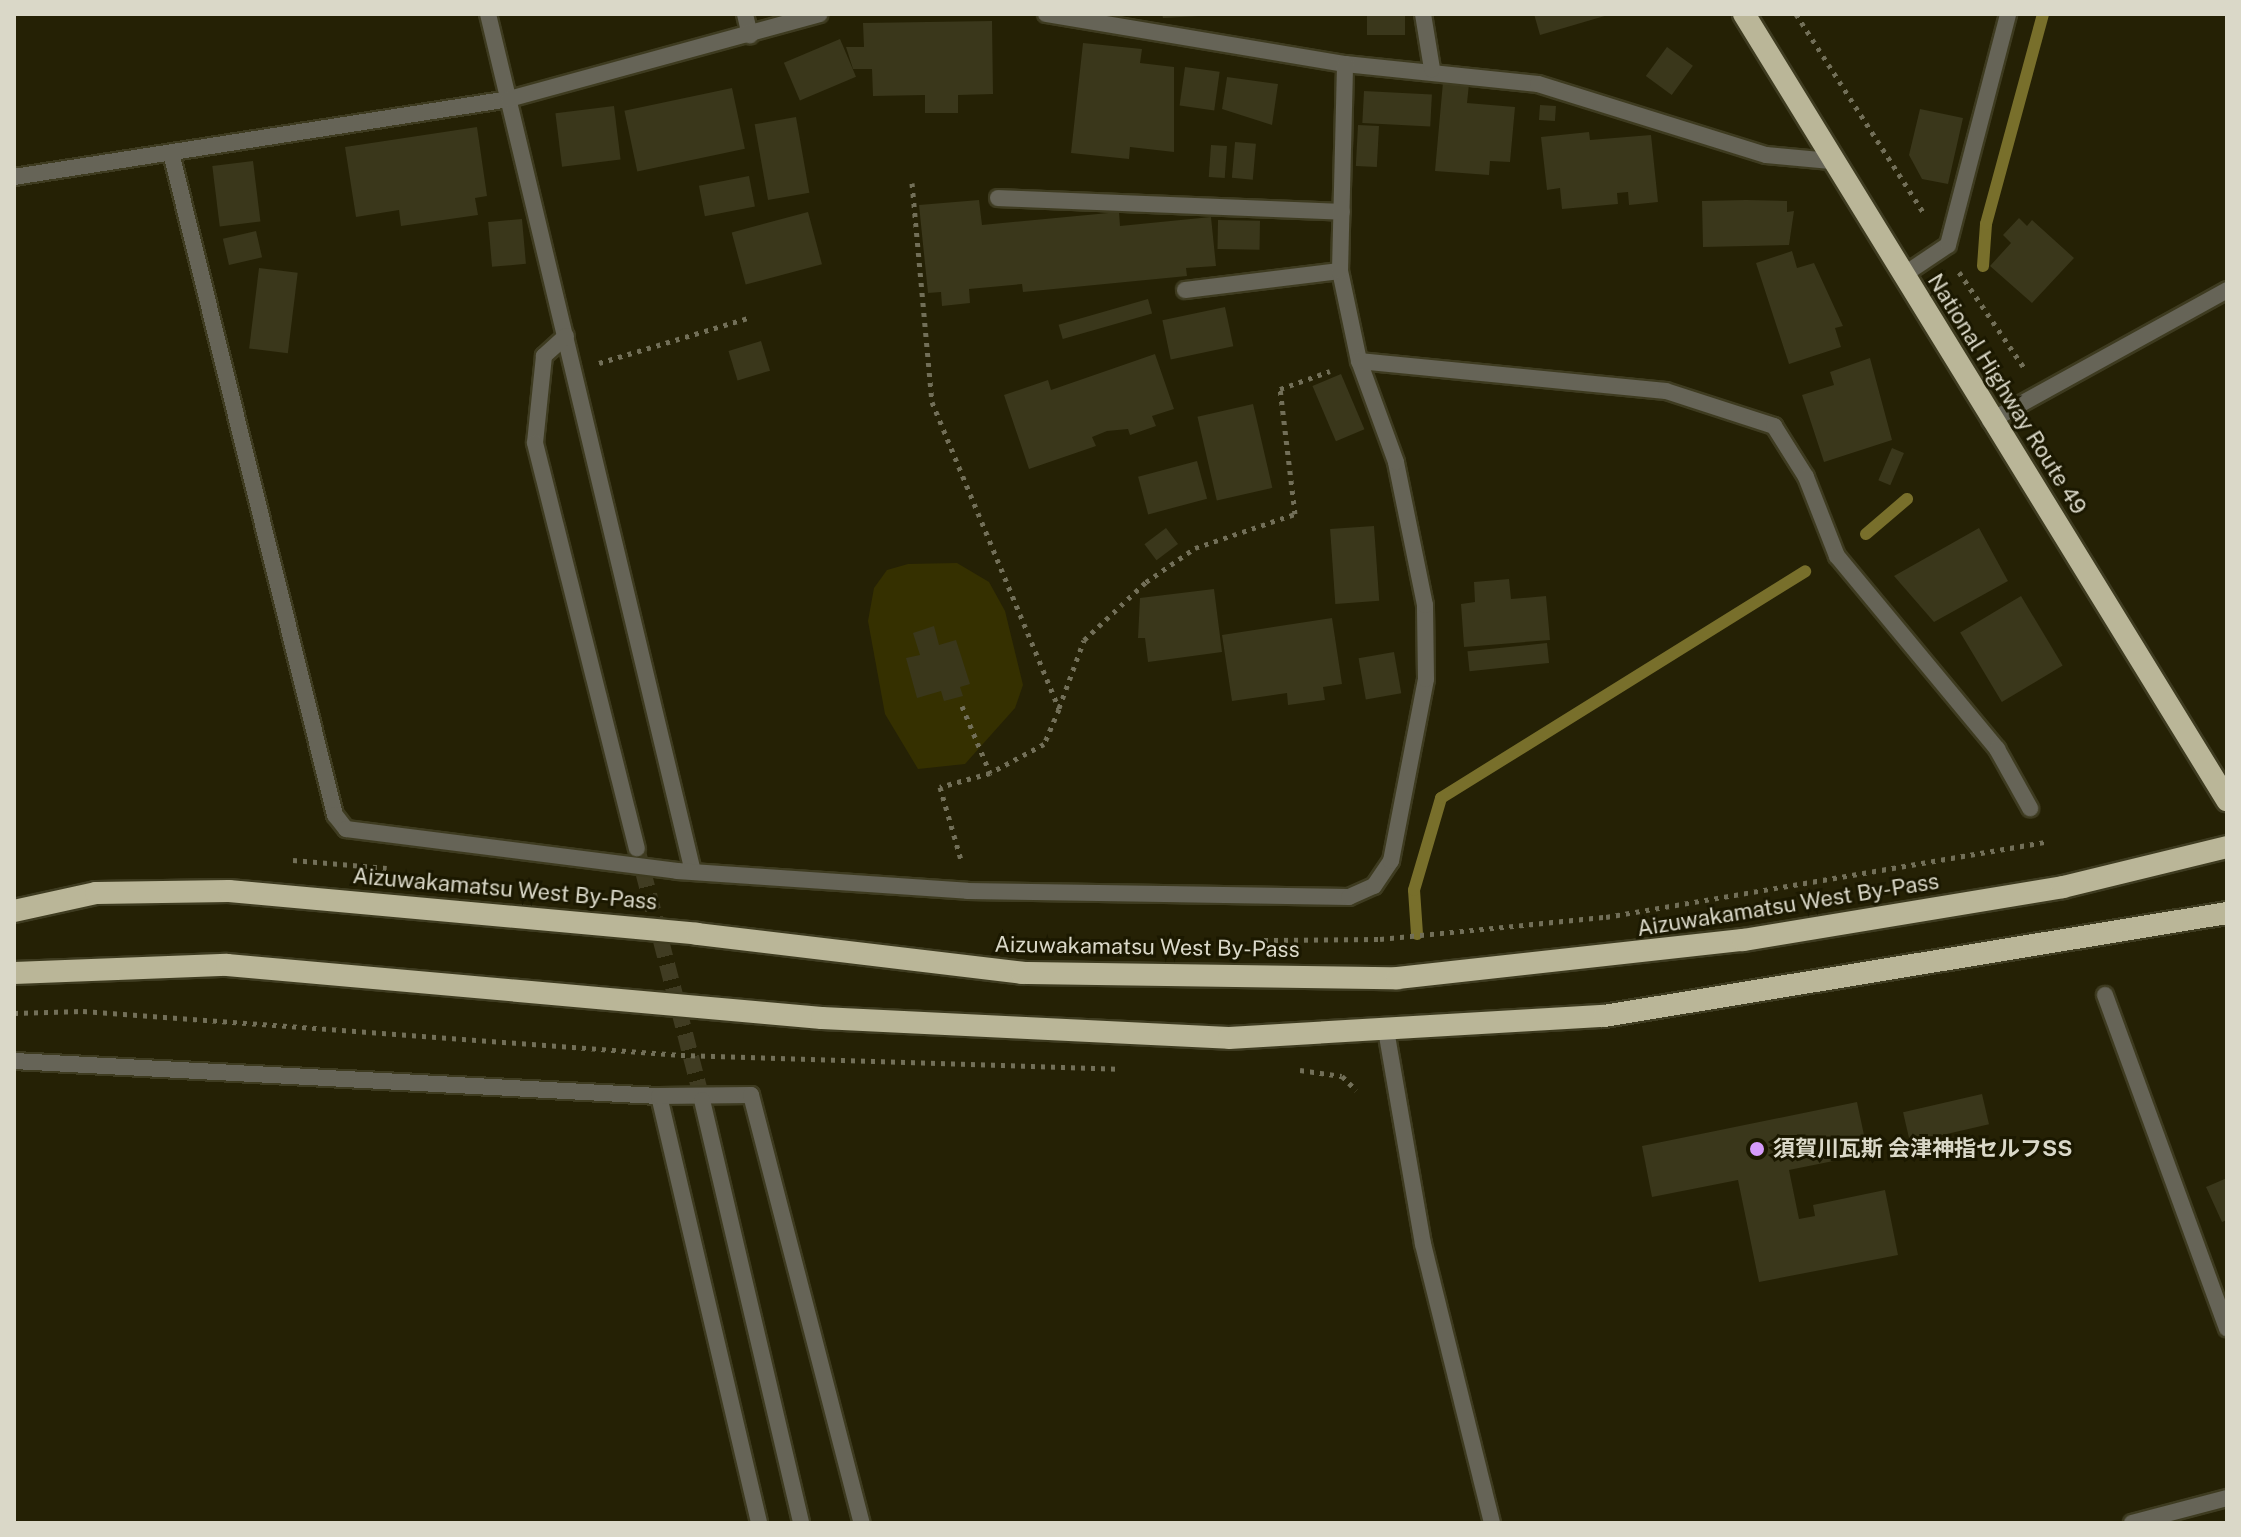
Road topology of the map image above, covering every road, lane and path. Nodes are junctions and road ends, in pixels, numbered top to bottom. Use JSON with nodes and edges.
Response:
{"nodes":[{"id":1,"x":488,"y":14,"type":"edge"},
{"id":2,"x":745,"y":14,"type":"edge"},
{"id":3,"x":820,"y":14,"type":"edge"},
{"id":4,"x":1046,"y":14,"type":"edge"},
{"id":5,"x":1423,"y":14,"type":"edge"},
{"id":6,"x":1744,"y":14,"type":"edge"},
{"id":7,"x":1796,"y":14,"type":"edge"},
{"id":8,"x":2008,"y":14,"type":"edge"},
{"id":9,"x":750,"y":35,"type":"junction"},
{"id":10,"x":1345,"y":64,"type":"junction"},
{"id":11,"x":1432,"y":69,"type":"junction"},
{"id":12,"x":509,"y":99,"type":"junction"},
{"id":13,"x":172,"y":157,"type":"junction"},
{"id":14,"x":1831,"y":161,"type":"junction"},
{"id":15,"x":14,"y":177,"type":"edge"},
{"id":16,"x":912,"y":183,"type":"dead end"},
{"id":17,"x":998,"y":198,"type":"dead end"},
{"id":18,"x":1342,"y":212,"type":"junction"},
{"id":19,"x":1929,"y":220,"type":"dead end"},
{"id":20,"x":1950,"y":256,"type":"dead end"},
{"id":21,"x":1340,"y":271,"type":"junction"},
{"id":22,"x":1902,"y":276,"type":"junction"},
{"id":23,"x":1185,"y":290,"type":"dead end"},
{"id":24,"x":2227,"y":290,"type":"edge"},
{"id":25,"x":748,"y":318,"type":"dead end"},
{"id":26,"x":566,"y":336,"type":"junction"},
{"id":27,"x":1359,"y":361,"type":"junction"},
{"id":28,"x":575,"y":370,"type":"junction"},
{"id":29,"x":2034,"y":382,"type":"dead end"},
{"id":30,"x":1990,"y":421,"type":"junction"},
{"id":31,"x":962,"y":706,"type":"dead end"},
{"id":32,"x":1059,"y":709,"type":"junction"},
{"id":33,"x":990,"y":773,"type":"junction"},
{"id":34,"x":2227,"y":800,"type":"edge"},
{"id":35,"x":2030,"y":808,"type":"dead end"},
{"id":36,"x":2227,"y":847,"type":"edge"},
{"id":37,"x":637,"y":848,"type":"tunnel mouth"},
{"id":38,"x":693,"y":872,"type":"junction"},
{"id":39,"x":967,"y":891,"type":"junction"},
{"id":40,"x":14,"y":911,"type":"edge"},
{"id":41,"x":2227,"y":913,"type":"edge"},
{"id":42,"x":14,"y":973,"type":"edge"},
{"id":43,"x":2105,"y":995,"type":"dead end"},
{"id":44,"x":14,"y":1013,"type":"edge"},
{"id":45,"x":1386,"y":1030,"type":"junction"},
{"id":46,"x":14,"y":1061,"type":"edge"},
{"id":47,"x":1130,"y":1069,"type":"dead end"},
{"id":48,"x":1287,"y":1070,"type":"dead end"},
{"id":49,"x":1356,"y":1090,"type":"dead end"},
{"id":50,"x":659,"y":1096,"type":"junction"},
{"id":51,"x":702,"y":1100,"type":"tunnel mouth"},
{"id":52,"x":2227,"y":1328,"type":"edge"},
{"id":53,"x":2227,"y":1498,"type":"edge"},
{"id":54,"x":759,"y":1523,"type":"edge"},
{"id":55,"x":801,"y":1523,"type":"edge"},
{"id":56,"x":862,"y":1523,"type":"edge"},
{"id":57,"x":1492,"y":1523,"type":"edge"},
{"id":58,"x":2132,"y":1523,"type":"edge"}],
"edges":[{"from":1,"to":12,"type":"street"},
{"from":2,"to":9,"type":"street"},
{"from":3,"to":9,"type":"street"},
{"from":4,"to":10,"type":"street"},
{"from":5,"to":11,"type":"street"},
{"from":6,"to":14,"type":"highway","name":"National Highway Route 49"},
{"from":7,"to":19,"type":"path"},
{"from":8,"to":22,"type":"street"},
{"from":9,"to":12,"type":"street"},
{"from":10,"to":11,"type":"street"},
{"from":10,"to":18,"type":"street"},
{"from":11,"to":14,"type":"street"},
{"from":12,"to":13,"type":"street"},
{"from":12,"to":26,"type":"street"},
{"from":13,"to":15,"type":"street"},
{"from":13,"to":38,"type":"street"},
{"from":14,"to":22,"type":"highway","name":"National Highway Route 49"},
{"from":16,"to":32,"type":"path"},
{"from":17,"to":18,"type":"street"},
{"from":18,"to":21,"type":"street"},
{"from":20,"to":29,"type":"path"},
{"from":21,"to":23,"type":"street"},
{"from":21,"to":27,"type":"street"},
{"from":22,"to":30,"type":"highway","name":"National Highway Route 49"},
{"from":24,"to":30,"type":"street"},
{"from":25,"to":28,"type":"path"},
{"from":26,"to":28,"type":"street"},
{"from":26,"to":37,"type":"street"},
{"from":27,"to":32,"type":"path"},
{"from":27,"to":35,"type":"street"},
{"from":27,"to":39,"type":"street"},
{"from":28,"to":38,"type":"street"},
{"from":30,"to":34,"type":"highway","name":"National Highway Route 49"},
{"from":31,"to":33,"type":"path"},
{"from":32,"to":33,"type":"path"},
{"from":33,"to":39,"type":"path"},
{"from":36,"to":40,"type":"highway","name":"Aizuwakamatsu West By-Pass"},
{"from":38,"to":39,"type":"street"},
{"from":41,"to":45,"type":"highway"},
{"from":42,"to":45,"type":"highway"},
{"from":43,"to":52,"type":"street"},
{"from":44,"to":47,"type":"path"},
{"from":45,"to":57,"type":"street"},
{"from":46,"to":50,"type":"street"},
{"from":48,"to":49,"type":"path"},
{"from":50,"to":54,"type":"street"},
{"from":50,"to":56,"type":"street"},
{"from":51,"to":55,"type":"street"},
{"from":53,"to":58,"type":"street"}]}
